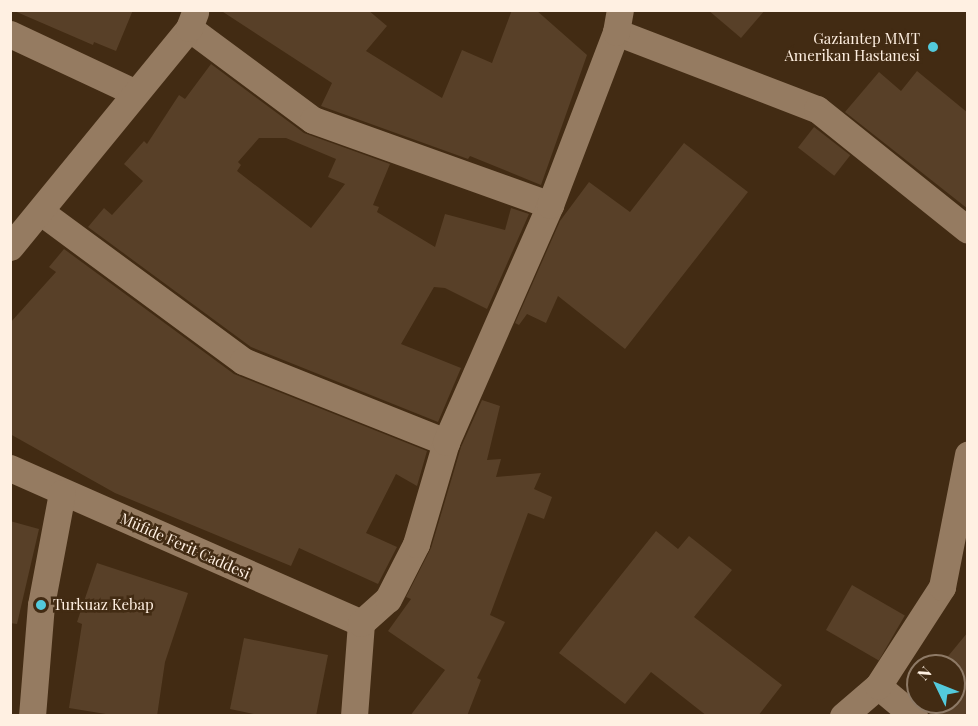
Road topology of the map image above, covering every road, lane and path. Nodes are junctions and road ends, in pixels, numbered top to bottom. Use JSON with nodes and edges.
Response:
{"nodes":[{"id":1,"x":192,"y":19,"type":"edge"},
{"id":2,"x":618,"y":21,"type":"edge"},
{"id":3,"x":10,"y":34,"type":"edge"},
{"id":4,"x":134,"y":92,"type":"junction"},
{"id":5,"x":550,"y":205,"type":"junction"},
{"id":6,"x":41,"y":212,"type":"junction"},
{"id":7,"x":968,"y":231,"type":"edge"},
{"id":8,"x":10,"y":247,"type":"edge"},
{"id":9,"x":446,"y":442,"type":"junction"},
{"id":10,"x":968,"y":455,"type":"edge"},
{"id":11,"x":10,"y":468,"type":"edge"},
{"id":12,"x":62,"y":493,"type":"junction"},
{"id":13,"x":961,"y":535,"type":"edge"},
{"id":14,"x":361,"y":623,"type":"junction"},
{"id":15,"x":878,"y":686,"type":"junction"},
{"id":16,"x":32,"y":716,"type":"edge"},
{"id":17,"x":354,"y":716,"type":"edge"},
{"id":18,"x":843,"y":716,"type":"edge"},
{"id":19,"x":914,"y":716,"type":"edge"}],
"edges":[{"from":1,"to":4,"type":"street"},
{"from":1,"to":5,"type":"street"},
{"from":2,"to":5,"type":"street"},
{"from":2,"to":7,"type":"street"},
{"from":3,"to":4,"type":"street"},
{"from":4,"to":6,"type":"street"},
{"from":5,"to":9,"type":"street"},
{"from":6,"to":8,"type":"street"},
{"from":6,"to":9,"type":"street"},
{"from":9,"to":14,"type":"street"},
{"from":10,"to":13,"type":"street"},
{"from":11,"to":12,"type":"street","name":"Müfide Ferit Caddesi"},
{"from":12,"to":14,"type":"street","name":"Müfide Ferit Caddesi"},
{"from":12,"to":16,"type":"street"},
{"from":13,"to":15,"type":"street"},
{"from":14,"to":17,"type":"street"},
{"from":15,"to":18,"type":"street"},
{"from":15,"to":19,"type":"street"}]}
